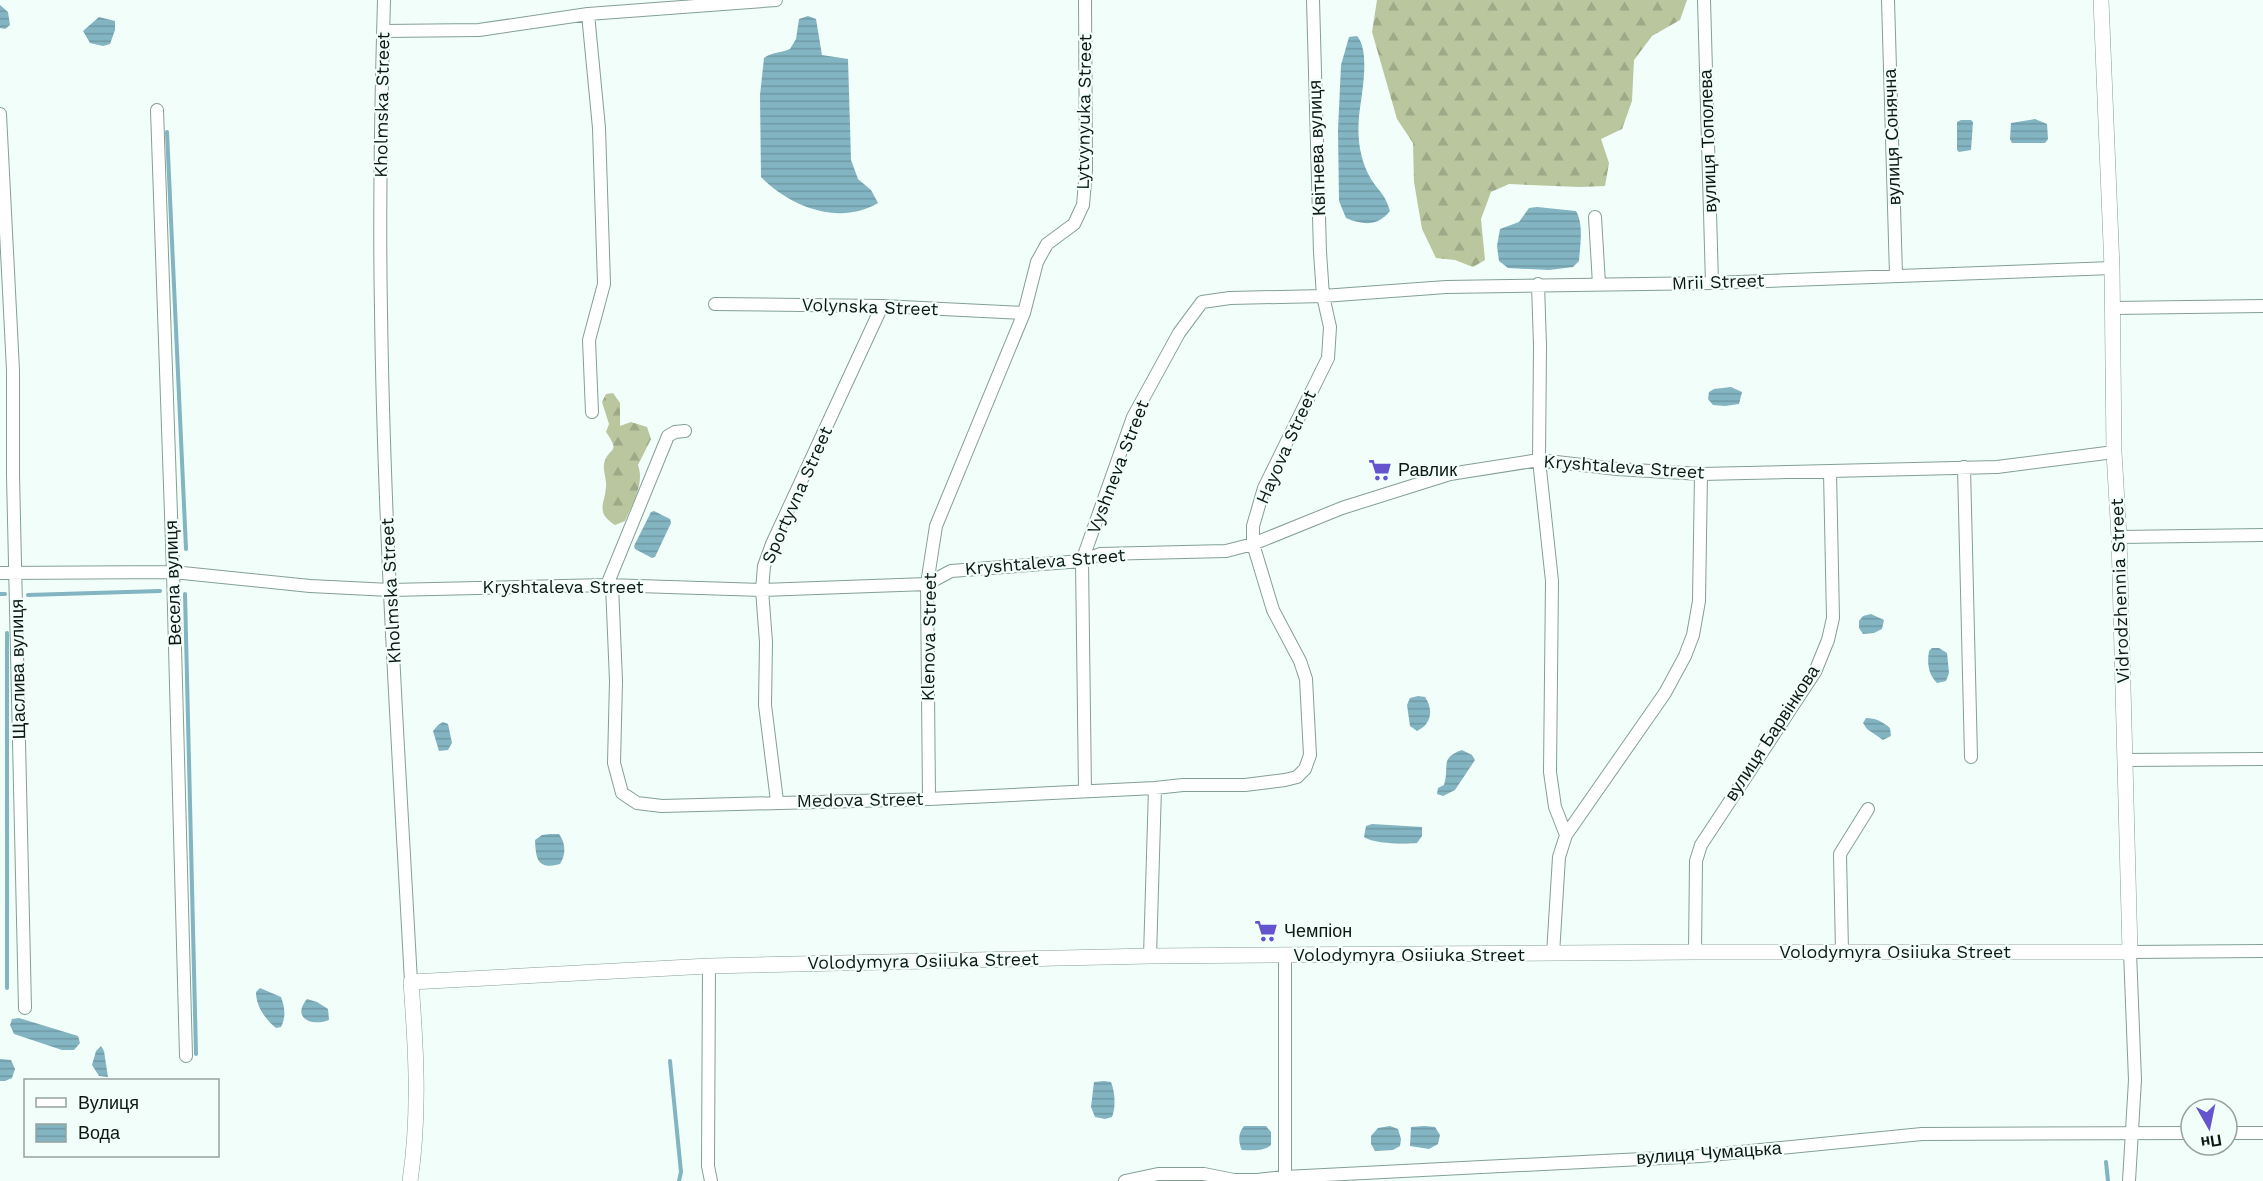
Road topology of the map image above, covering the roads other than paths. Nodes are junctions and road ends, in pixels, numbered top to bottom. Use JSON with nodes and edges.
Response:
{"nodes":[{"id":1,"x":384,"y":0,"type":"edge"},
{"id":2,"x":776,"y":0,"type":"edge"},
{"id":3,"x":1085,"y":0,"type":"edge"},
{"id":4,"x":1313,"y":0,"type":"edge"},
{"id":5,"x":1704,"y":0,"type":"edge"},
{"id":6,"x":1888,"y":0,"type":"edge"},
{"id":7,"x":2101,"y":0,"type":"edge"},
{"id":8,"x":716,"y":2,"type":"edge"},
{"id":9,"x":588,"y":14,"type":"junction"},
{"id":10,"x":383,"y":31,"type":"junction"},
{"id":11,"x":157,"y":110,"type":"dead end"},
{"id":12,"x":0,"y":114,"type":"edge"},
{"id":13,"x":1595,"y":217,"type":"dead end"},
{"id":14,"x":2112,"y":268,"type":"junction"},
{"id":15,"x":1896,"y":275,"type":"junction"},
{"id":16,"x":1712,"y":283,"type":"junction"},
{"id":17,"x":1538,"y":284,"type":"junction"},
{"id":18,"x":1599,"y":284,"type":"junction"},
{"id":19,"x":1323,"y":296,"type":"junction"},
{"id":20,"x":1202,"y":302,"type":"joint"},
{"id":21,"x":715,"y":304,"type":"dead end"},
{"id":22,"x":882,"y":306,"type":"junction"},
{"id":23,"x":2263,"y":306,"type":"edge"},
{"id":24,"x":2113,"y":308,"type":"junction"},
{"id":25,"x":1024,"y":313,"type":"junction"},
{"id":26,"x":592,"y":412,"type":"dead end"},
{"id":27,"x":685,"y":431,"type":"dead end"},
{"id":28,"x":2114,"y":452,"type":"junction"},
{"id":29,"x":1539,"y":460,"type":"junction"},
{"id":30,"x":1964,"y":466,"type":"junction"},
{"id":31,"x":1830,"y":472,"type":"junction"},
{"id":32,"x":1701,"y":474,"type":"junction"},
{"id":33,"x":2263,"y":535,"type":"edge"},
{"id":34,"x":2119,"y":537,"type":"junction"},
{"id":35,"x":1253,"y":544,"type":"junction"},
{"id":36,"x":1082,"y":561,"type":"junction"},
{"id":37,"x":173,"y":572,"type":"junction"},
{"id":38,"x":0,"y":573,"type":"edge"},
{"id":39,"x":16,"y":573,"type":"junction"},
{"id":40,"x":927,"y":584,"type":"junction"},
{"id":41,"x":610,"y":585,"type":"junction"},
{"id":42,"x":390,"y":590,"type":"junction"},
{"id":43,"x":762,"y":590,"type":"junction"},
{"id":44,"x":1971,"y":757,"type":"dead end"},
{"id":45,"x":2263,"y":759,"type":"edge"},
{"id":46,"x":2125,"y":760,"type":"junction"},
{"id":47,"x":1305,"y":769,"type":"joint"},
{"id":48,"x":1155,"y":788,"type":"junction"},
{"id":49,"x":1085,"y":791,"type":"junction"},
{"id":50,"x":929,"y":799,"type":"junction"},
{"id":51,"x":777,"y":801,"type":"junction"},
{"id":52,"x":1868,"y":809,"type":"dead end"},
{"id":53,"x":1566,"y":835,"type":"junction"},
{"id":54,"x":1842,"y":951,"type":"junction"},
{"id":55,"x":2263,"y":951,"type":"edge"},
{"id":56,"x":1695,"y":952,"type":"junction"},
{"id":57,"x":2130,"y":952,"type":"junction"},
{"id":58,"x":1553,"y":954,"type":"junction"},
{"id":59,"x":1285,"y":955,"type":"junction"},
{"id":60,"x":1150,"y":956,"type":"junction"},
{"id":61,"x":709,"y":966,"type":"junction"},
{"id":62,"x":411,"y":982,"type":"junction"},
{"id":63,"x":25,"y":1008,"type":"dead end"},
{"id":64,"x":186,"y":1056,"type":"dead end"},
{"id":65,"x":2133,"y":1133,"type":"junction"},
{"id":66,"x":2179,"y":1133,"type":"edge"},
{"id":67,"x":2239,"y":1133,"type":"edge"},
{"id":68,"x":2263,"y":1133,"type":"edge"},
{"id":69,"x":1285,"y":1177,"type":"junction"},
{"id":70,"x":410,"y":1181,"type":"edge"},
{"id":71,"x":711,"y":1181,"type":"edge"},
{"id":72,"x":1125,"y":1181,"type":"edge"},
{"id":73,"x":2129,"y":1181,"type":"edge"}],
"edges":[{"from":1,"to":10,"type":"street","name":"Kholmska Street"},
{"from":2,"to":8,"type":"street"},
{"from":3,"to":25,"type":"street","name":"Lytvynyuka Street"},
{"from":4,"to":19,"type":"street","name":"Квітнева вулиця"},
{"from":5,"to":16,"type":"street","name":"вулиця Тополева"},
{"from":6,"to":15,"type":"street","name":"вулиця Сонячна"},
{"from":7,"to":14,"type":"street","name":"Vidrodzhennia Street"},
{"from":8,"to":9,"type":"street"},
{"from":9,"to":10,"type":"street"},
{"from":9,"to":26,"type":"street"},
{"from":10,"to":42,"type":"street","name":"Kholmska Street"},
{"from":11,"to":37,"type":"street","name":"Весела вулиця"},
{"from":12,"to":39,"type":"street","name":"Щаслива вулиця"},
{"from":13,"to":18,"type":"street"},
{"from":14,"to":15,"type":"street","name":"Mrii Street"},
{"from":14,"to":24,"type":"street","name":"Vidrodzhennia Street"},
{"from":15,"to":16,"type":"street","name":"Mrii Street"},
{"from":16,"to":18,"type":"street","name":"Mrii Street"},
{"from":17,"to":18,"type":"street","name":"Mrii Street"},
{"from":17,"to":19,"type":"street","name":"Mrii Street"},
{"from":17,"to":29,"type":"street"},
{"from":19,"to":20,"type":"street","name":"Mrii Street"},
{"from":19,"to":35,"type":"street","name":"Hayova Street"},
{"from":20,"to":36,"type":"street","name":"Vyshneva Street"},
{"from":21,"to":22,"type":"street","name":"Volynska Street"},
{"from":22,"to":25,"type":"street","name":"Volynska Street"},
{"from":22,"to":43,"type":"street","name":"Sportyvna Street"},
{"from":23,"to":24,"type":"street"},
{"from":24,"to":28,"type":"street","name":"Vidrodzhennia Street"},
{"from":25,"to":40,"type":"street","name":"Klenova Street"},
{"from":27,"to":41,"type":"street"},
{"from":28,"to":30,"type":"street","name":"Kryshtaleva Street"},
{"from":28,"to":34,"type":"street","name":"Vidrodzhennia Street"},
{"from":29,"to":32,"type":"street","name":"Kryshtaleva Street"},
{"from":29,"to":35,"type":"street","name":"Kryshtaleva Street"},
{"from":29,"to":53,"type":"street"},
{"from":30,"to":31,"type":"street","name":"Kryshtaleva Street"},
{"from":30,"to":44,"type":"street"},
{"from":31,"to":32,"type":"street","name":"Kryshtaleva Street"},
{"from":31,"to":56,"type":"street","name":"вулиця Барвінкова"},
{"from":32,"to":53,"type":"street"},
{"from":33,"to":34,"type":"street"},
{"from":34,"to":46,"type":"street","name":"Vidrodzhennia Street"},
{"from":35,"to":36,"type":"street","name":"Kryshtaleva Street"},
{"from":35,"to":47,"type":"street","name":"Hayova Street"},
{"from":36,"to":40,"type":"street","name":"Kryshtaleva Street"},
{"from":36,"to":49,"type":"street","name":"Vyshneva Street"},
{"from":37,"to":39,"type":"street","name":"Kryshtaleva Street"},
{"from":37,"to":42,"type":"street","name":"Kryshtaleva Street"},
{"from":37,"to":64,"type":"street","name":"Весела вулиця"},
{"from":38,"to":39,"type":"street","name":"Kryshtaleva Street"},
{"from":39,"to":63,"type":"street","name":"Щаслива вулиця"},
{"from":40,"to":43,"type":"street","name":"Kryshtaleva Street"},
{"from":40,"to":50,"type":"street","name":"Klenova Street"},
{"from":41,"to":42,"type":"street","name":"Kryshtaleva Street"},
{"from":41,"to":43,"type":"street","name":"Kryshtaleva Street"},
{"from":41,"to":51,"type":"street","name":"Medova Street"},
{"from":42,"to":62,"type":"street","name":"Kholmska Street"},
{"from":43,"to":51,"type":"street","name":"Sportyvna Street"},
{"from":45,"to":46,"type":"street"},
{"from":46,"to":57,"type":"street","name":"Vidrodzhennia Street"},
{"from":47,"to":48,"type":"street","name":"Medova Street"},
{"from":48,"to":49,"type":"street","name":"Medova Street"},
{"from":48,"to":60,"type":"street"},
{"from":49,"to":50,"type":"street","name":"Medova Street"},
{"from":50,"to":51,"type":"street","name":"Medova Street"},
{"from":52,"to":54,"type":"street"},
{"from":53,"to":58,"type":"street"},
{"from":54,"to":56,"type":"street","name":"Volodymyra Osiiuka Street"},
{"from":54,"to":57,"type":"street","name":"Volodymyra Osiiuka Street"},
{"from":55,"to":57,"type":"street","name":"Volodymyra Osiiuka Street"},
{"from":56,"to":58,"type":"street","name":"Volodymyra Osiiuka Street"},
{"from":57,"to":65,"type":"street","name":"Vidrodzhennia Street"},
{"from":58,"to":59,"type":"street","name":"Volodymyra Osiiuka Street"},
{"from":59,"to":60,"type":"street","name":"Volodymyra Osiiuka Street"},
{"from":59,"to":69,"type":"street"},
{"from":60,"to":61,"type":"street","name":"Volodymyra Osiiuka Street"},
{"from":61,"to":62,"type":"street","name":"Volodymyra Osiiuka Street"},
{"from":61,"to":71,"type":"street"},
{"from":62,"to":70,"type":"street","name":"Kholmska Street"},
{"from":65,"to":66,"type":"street","name":"вулиця Чумацька"},
{"from":65,"to":69,"type":"street","name":"вулиця Чумацька"},
{"from":65,"to":73,"type":"street","name":"Vidrodzhennia Street"},
{"from":67,"to":68,"type":"street"},
{"from":69,"to":72,"type":"street","name":"вулиця Чумацька"}]}
